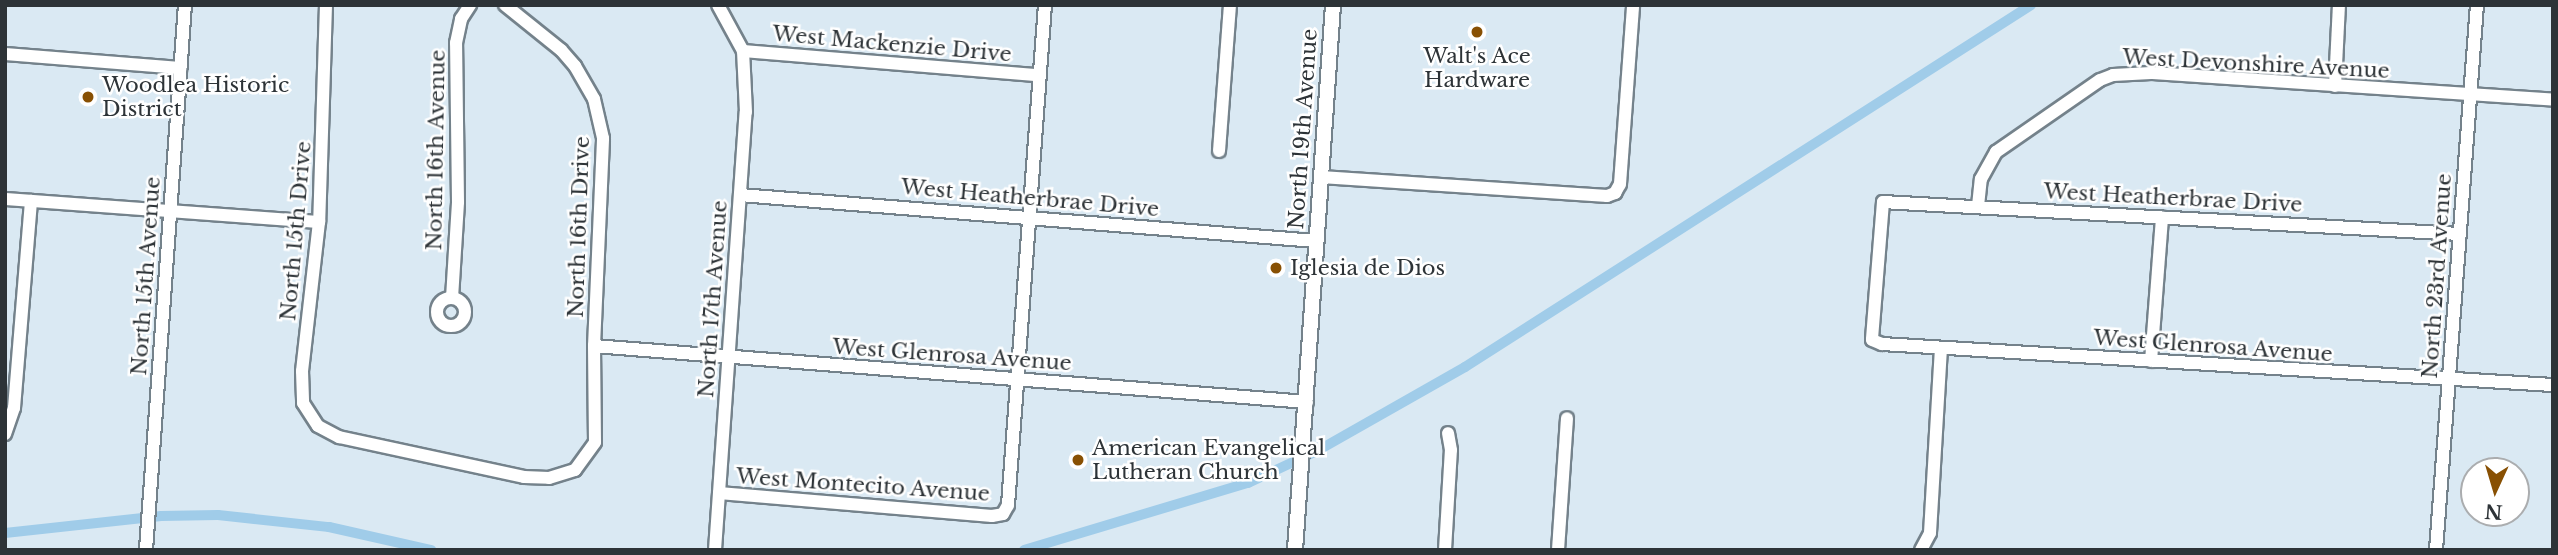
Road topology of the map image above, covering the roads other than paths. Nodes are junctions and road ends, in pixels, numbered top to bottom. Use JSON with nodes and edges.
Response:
{"nodes":[{"id":1,"x":185,"y":5,"type":"edge"},
{"id":2,"x":326,"y":5,"type":"edge"},
{"id":3,"x":470,"y":5,"type":"edge"},
{"id":4,"x":505,"y":5,"type":"edge"},
{"id":5,"x":718,"y":5,"type":"edge"},
{"id":6,"x":1045,"y":5,"type":"edge"},
{"id":7,"x":1230,"y":5,"type":"edge"},
{"id":8,"x":1333,"y":5,"type":"edge"},
{"id":9,"x":1633,"y":5,"type":"edge"},
{"id":10,"x":2340,"y":5,"type":"edge"},
{"id":11,"x":2477,"y":5,"type":"edge"},
{"id":12,"x":743,"y":51,"type":"junction"},
{"id":13,"x":5,"y":54,"type":"edge"},
{"id":14,"x":180,"y":68,"type":"junction"},
{"id":15,"x":1038,"y":75,"type":"junction"},
{"id":16,"x":2334,"y":86,"type":"junction"},
{"id":17,"x":2470,"y":95,"type":"junction"},
{"id":18,"x":2553,"y":100,"type":"edge"},
{"id":19,"x":1219,"y":151,"type":"dead end"},
{"id":20,"x":1321,"y":177,"type":"junction"},
{"id":21,"x":740,"y":195,"type":"junction"},
{"id":22,"x":5,"y":199,"type":"edge"},
{"id":23,"x":31,"y":201,"type":"junction"},
{"id":24,"x":1978,"y":206,"type":"junction"},
{"id":25,"x":170,"y":211,"type":"junction"},
{"id":26,"x":1028,"y":217,"type":"junction"},
{"id":27,"x":2162,"y":217,"type":"junction"},
{"id":28,"x":319,"y":222,"type":"junction"},
{"id":29,"x":2460,"y":234,"type":"junction"},
{"id":30,"x":1317,"y":241,"type":"junction"},
{"id":31,"x":452,"y":298,"type":"dead end"},
{"id":32,"x":1872,"y":340,"type":"joint"},
{"id":33,"x":594,"y":346,"type":"junction"},
{"id":34,"x":1941,"y":348,"type":"junction"},
{"id":35,"x":727,"y":357,"type":"junction"},
{"id":36,"x":2151,"y":361,"type":"junction"},
{"id":37,"x":1017,"y":380,"type":"junction"},
{"id":38,"x":2449,"y":380,"type":"junction"},
{"id":39,"x":2553,"y":385,"type":"edge"},
{"id":40,"x":1307,"y":402,"type":"junction"},
{"id":41,"x":1567,"y":418,"type":"dead end"},
{"id":42,"x":6,"y":433,"type":"edge"},
{"id":43,"x":1448,"y":433,"type":"dead end"},
{"id":44,"x":565,"y":474,"type":"joint"},
{"id":45,"x":719,"y":494,"type":"junction"},
{"id":46,"x":146,"y":550,"type":"edge"},
{"id":47,"x":715,"y":550,"type":"edge"},
{"id":48,"x":1295,"y":550,"type":"edge"},
{"id":49,"x":1445,"y":550,"type":"edge"},
{"id":50,"x":1558,"y":550,"type":"edge"},
{"id":51,"x":1921,"y":550,"type":"edge"},
{"id":52,"x":2436,"y":550,"type":"edge"}],
"edges":[{"from":1,"to":14,"type":"street","name":"North 15th Avenue"},
{"from":2,"to":28,"type":"street","name":"North 15th Drive"},
{"from":3,"to":31,"type":"street","name":"North 16th Avenue"},
{"from":4,"to":33,"type":"street","name":"North 16th Drive"},
{"from":5,"to":12,"type":"street"},
{"from":6,"to":15,"type":"street"},
{"from":7,"to":19,"type":"street"},
{"from":8,"to":20,"type":"main road","name":"North 19th Avenue"},
{"from":9,"to":20,"type":"street"},
{"from":10,"to":16,"type":"street"},
{"from":11,"to":17,"type":"street","name":"North 23rd Avenue"},
{"from":12,"to":15,"type":"street","name":"West Mackenzie Drive"},
{"from":12,"to":21,"type":"street","name":"North 17th Avenue"},
{"from":13,"to":14,"type":"street"},
{"from":14,"to":25,"type":"street","name":"North 15th Avenue"},
{"from":15,"to":26,"type":"street"},
{"from":16,"to":17,"type":"street","name":"West Devonshire Avenue"},
{"from":16,"to":24,"type":"street","name":"West Devonshire Avenue"},
{"from":17,"to":18,"type":"street","name":"West Devonshire Avenue"},
{"from":17,"to":29,"type":"street","name":"North 23rd Avenue"},
{"from":20,"to":30,"type":"main road","name":"North 19th Avenue"},
{"from":21,"to":26,"type":"street","name":"West Heatherbrae Drive"},
{"from":21,"to":35,"type":"street","name":"North 17th Avenue"},
{"from":22,"to":23,"type":"street"},
{"from":23,"to":25,"type":"street"},
{"from":23,"to":42,"type":"street"},
{"from":24,"to":27,"type":"street","name":"West Heatherbrae Drive"},
{"from":24,"to":32,"type":"street","name":"West Heatherbrae Drive"},
{"from":25,"to":28,"type":"street"},
{"from":25,"to":46,"type":"street","name":"North 15th Avenue"},
{"from":26,"to":30,"type":"street","name":"West Heatherbrae Drive"},
{"from":26,"to":37,"type":"street"},
{"from":27,"to":29,"type":"street","name":"West Heatherbrae Drive"},
{"from":27,"to":36,"type":"street"},
{"from":28,"to":44,"type":"street","name":"North 15th Drive"},
{"from":29,"to":38,"type":"street","name":"North 23rd Avenue"},
{"from":30,"to":40,"type":"main road","name":"North 19th Avenue"},
{"from":32,"to":34,"type":"street","name":"West Glenrosa Avenue"},
{"from":33,"to":35,"type":"street","name":"West Glenrosa Avenue"},
{"from":33,"to":44,"type":"street","name":"North 16th Drive"},
{"from":34,"to":36,"type":"street","name":"West Glenrosa Avenue"},
{"from":34,"to":51,"type":"street"},
{"from":35,"to":37,"type":"street","name":"West Glenrosa Avenue"},
{"from":35,"to":45,"type":"street","name":"North 17th Avenue"},
{"from":36,"to":38,"type":"street","name":"West Glenrosa Avenue"},
{"from":37,"to":40,"type":"street","name":"West Glenrosa Avenue"},
{"from":37,"to":45,"type":"street","name":"West Montecito Avenue"},
{"from":38,"to":39,"type":"street","name":"West Glenrosa Avenue"},
{"from":38,"to":52,"type":"street","name":"North 23rd Avenue"},
{"from":40,"to":48,"type":"main road","name":"North 19th Avenue"},
{"from":41,"to":50,"type":"street"},
{"from":43,"to":49,"type":"street"},
{"from":45,"to":47,"type":"street","name":"North 17th Avenue"}]}
